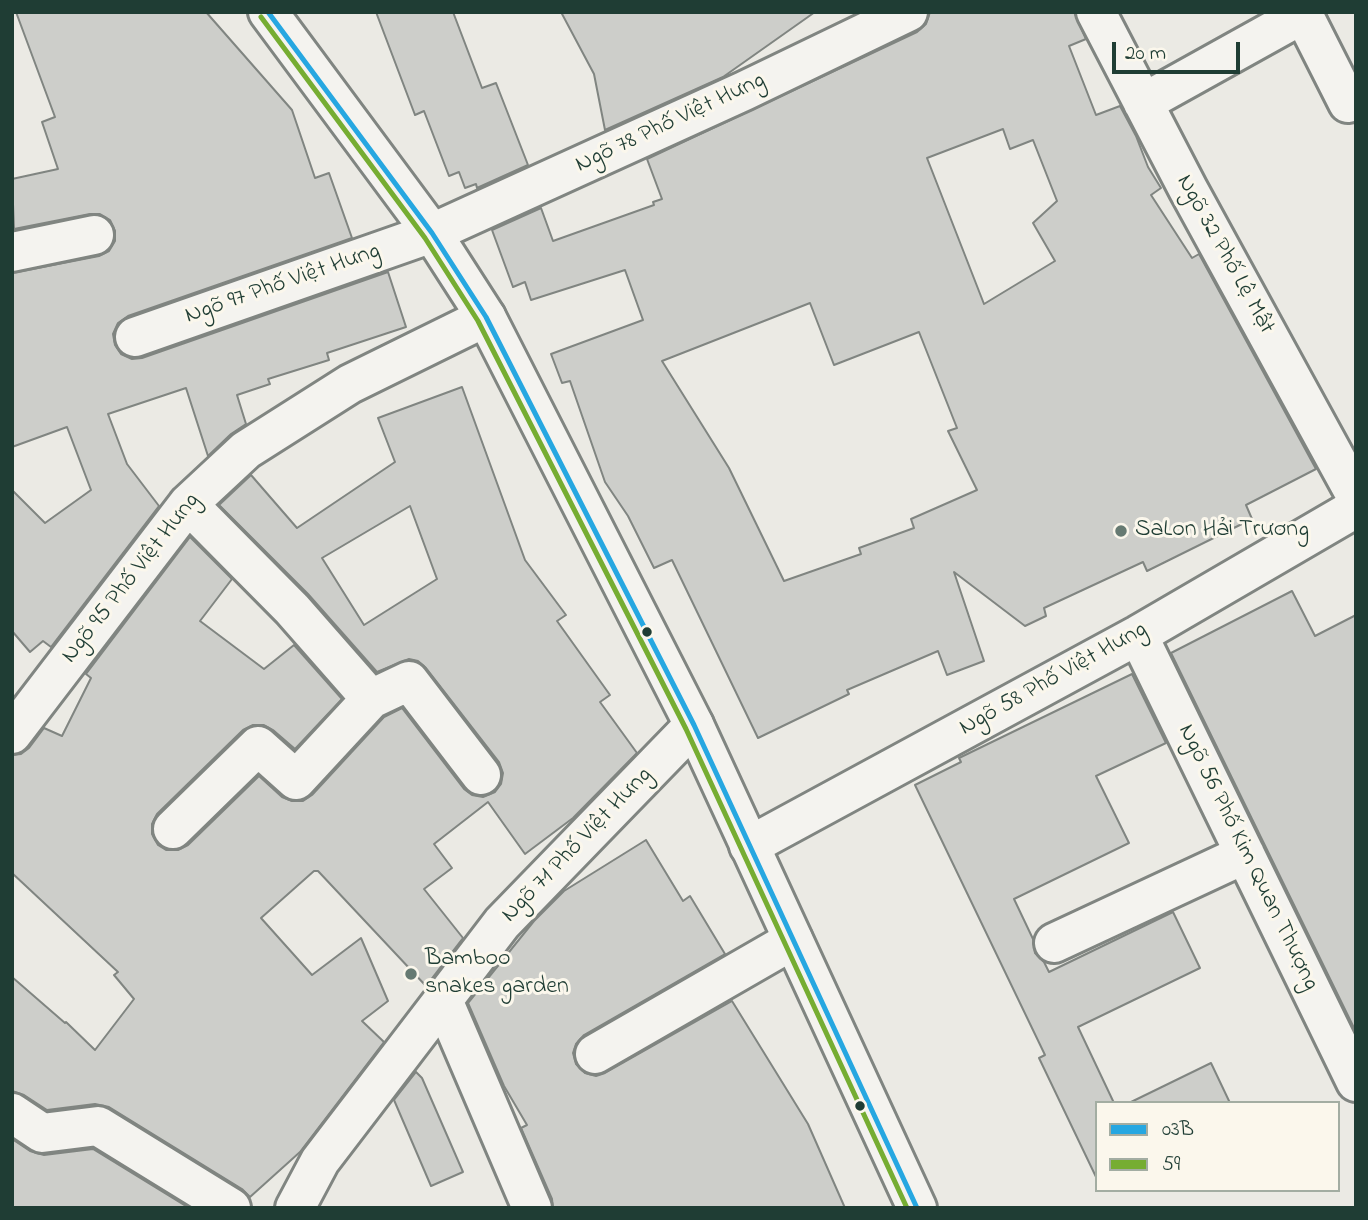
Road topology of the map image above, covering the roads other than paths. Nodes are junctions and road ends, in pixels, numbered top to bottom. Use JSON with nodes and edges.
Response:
{"nodes":[{"id":1,"x":268,"y":12,"type":"edge"},
{"id":2,"x":908,"y":12,"type":"edge"},
{"id":3,"x":1096,"y":12,"type":"edge"},
{"id":4,"x":1302,"y":12,"type":"edge"},
{"id":5,"x":1143,"y":103,"type":"junction"},
{"id":6,"x":1348,"y":103,"type":"dead end"},
{"id":7,"x":432,"y":233,"type":"junction"},
{"id":8,"x":94,"y":235,"type":"dead end"},
{"id":9,"x":12,"y":252,"type":"edge"},
{"id":10,"x":486,"y":317,"type":"junction"},
{"id":11,"x":135,"y":337,"type":"dead end"},
{"id":12,"x":1356,"y":496,"type":"edge"},
{"id":13,"x":188,"y":504,"type":"junction"},
{"id":14,"x":1356,"y":508,"type":"edge"},
{"id":15,"x":1138,"y":635,"type":"junction"},
{"id":16,"x":371,"y":699,"type":"junction"},
{"id":17,"x":694,"y":726,"type":"junction"},
{"id":18,"x":12,"y":734,"type":"edge"},
{"id":19,"x":481,"y":775,"type":"dead end"},
{"id":20,"x":173,"y":829,"type":"dead end"},
{"id":21,"x":749,"y":846,"type":"junction"},
{"id":22,"x":1245,"y":854,"type":"junction"},
{"id":23,"x":793,"y":940,"type":"junction"},
{"id":24,"x":1054,"y":943,"type":"dead end"},
{"id":25,"x":443,"y":1000,"type":"junction"},
{"id":26,"x":595,"y":1054,"type":"dead end"},
{"id":27,"x":1356,"y":1082,"type":"edge"},
{"id":28,"x":12,"y":1113,"type":"edge"},
{"id":29,"x":231,"y":1208,"type":"edge"},
{"id":30,"x":295,"y":1208,"type":"edge"},
{"id":31,"x":532,"y":1208,"type":"edge"},
{"id":32,"x":917,"y":1208,"type":"edge"}],
"edges":[{"from":1,"to":7,"type":"street"},
{"from":2,"to":7,"type":"street","name":"Ngõ 78 Phố Việt Hưng"},
{"from":3,"to":5,"type":"street","name":"Ngõ 32 Phố Lệ Mật"},
{"from":4,"to":5,"type":"street"},
{"from":4,"to":6,"type":"street"},
{"from":5,"to":12,"type":"street","name":"Ngõ 32 Phố Lệ Mật"},
{"from":7,"to":10,"type":"street"},
{"from":7,"to":11,"type":"street","name":"Ngõ 97 Phố Việt Hưng"},
{"from":8,"to":9,"type":"street"},
{"from":10,"to":13,"type":"street","name":"Ngõ 95 Phố Việt Hưng"},
{"from":10,"to":17,"type":"street"},
{"from":13,"to":16,"type":"street"},
{"from":13,"to":18,"type":"street","name":"Ngõ 95 Phố Việt Hưng"},
{"from":14,"to":15,"type":"street","name":"Ngõ 58 Phố Việt Hưng"},
{"from":15,"to":21,"type":"street","name":"Ngõ 58 Phố Việt Hưng"},
{"from":15,"to":22,"type":"street","name":"Ngõ 56 Phố Kim Quan Thượng"},
{"from":16,"to":19,"type":"street"},
{"from":16,"to":20,"type":"street"},
{"from":17,"to":21,"type":"street"},
{"from":17,"to":25,"type":"street","name":"Ngõ 71 Phố Việt Hưng"},
{"from":21,"to":23,"type":"street"},
{"from":22,"to":24,"type":"street"},
{"from":22,"to":27,"type":"street","name":"Ngõ 56 Phố Kim Quan Thượng"},
{"from":23,"to":26,"type":"street"},
{"from":23,"to":32,"type":"street"},
{"from":25,"to":30,"type":"street","name":"Ngõ 71 Phố Việt Hưng"},
{"from":25,"to":31,"type":"street"},
{"from":28,"to":29,"type":"street"}]}
